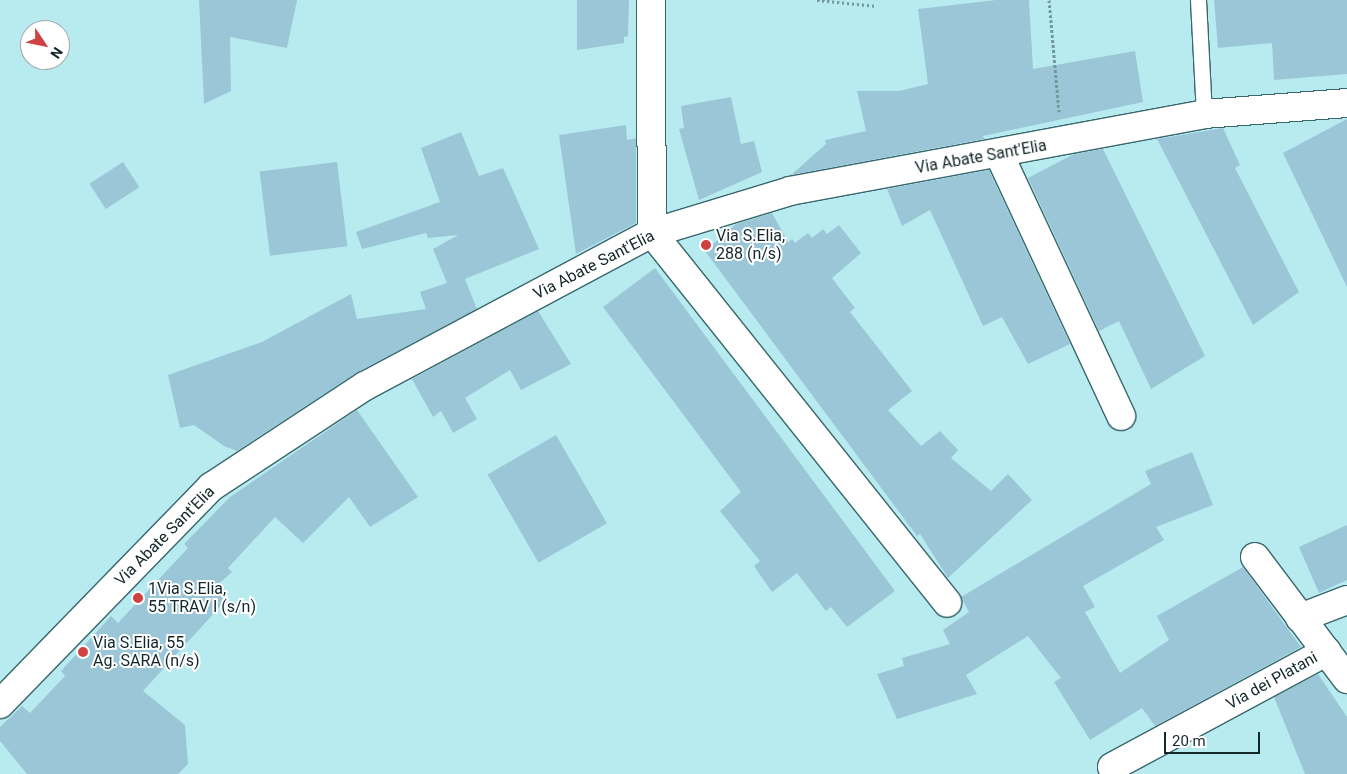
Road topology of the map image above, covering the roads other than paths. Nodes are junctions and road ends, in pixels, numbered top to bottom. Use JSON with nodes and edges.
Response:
{"nodes":[{"id":1,"x":651,"y":0,"type":"edge"},
{"id":2,"x":1198,"y":0,"type":"edge"},
{"id":3,"x":1347,"y":103,"type":"edge"},
{"id":4,"x":1204,"y":114,"type":"junction"},
{"id":5,"x":999,"y":154,"type":"junction"},
{"id":6,"x":652,"y":233,"type":"junction"},
{"id":7,"x":1122,"y":416,"type":"dead end"},
{"id":8,"x":1255,"y":557,"type":"dead end"},
{"id":9,"x":1347,"y":600,"type":"edge"},
{"id":10,"x":947,"y":603,"type":"dead end"},
{"id":11,"x":1300,"y":618,"type":"junction"},
{"id":12,"x":1327,"y":651,"type":"junction"},
{"id":13,"x":1347,"y":678,"type":"edge"},
{"id":14,"x":0,"y":704,"type":"edge"},
{"id":15,"x":1112,"y":767,"type":"dead end"}],
"edges":[{"from":1,"to":6,"type":"street"},
{"from":2,"to":4,"type":"lane"},
{"from":3,"to":4,"type":"street","name":"Via Abate Sant'Elia"},
{"from":4,"to":5,"type":"street","name":"Via Abate Sant'Elia"},
{"from":5,"to":6,"type":"street","name":"Via Abate Sant'Elia"},
{"from":5,"to":7,"type":"street"},
{"from":6,"to":10,"type":"street"},
{"from":6,"to":14,"type":"street","name":"Via Abate Sant'Elia"},
{"from":8,"to":11,"type":"street"},
{"from":9,"to":11,"type":"street"},
{"from":11,"to":12,"type":"street"},
{"from":12,"to":13,"type":"street"},
{"from":12,"to":15,"type":"street","name":"Via dei Platani"}]}
